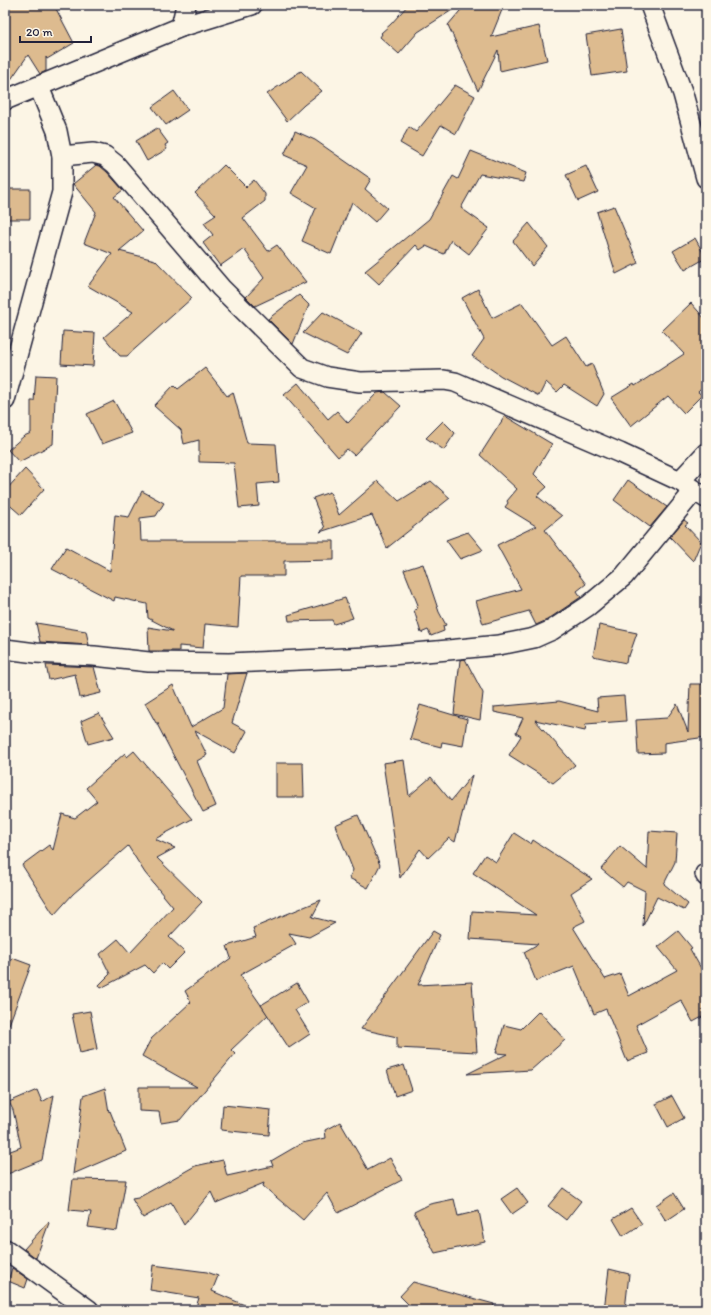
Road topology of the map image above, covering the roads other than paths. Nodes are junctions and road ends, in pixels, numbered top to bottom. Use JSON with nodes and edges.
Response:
{"nodes":[{"id":1,"x":186,"y":5,"type":"edge"},
{"id":2,"x":252,"y":5,"type":"edge"},
{"id":3,"x":650,"y":5,"type":"edge"},
{"id":4,"x":181,"y":27,"type":"junction"},
{"id":5,"x":39,"y":87,"type":"junction"},
{"id":6,"x":5,"y":100,"type":"edge"},
{"id":7,"x":62,"y":156,"type":"junction"},
{"id":8,"x":706,"y":178,"type":"edge"},
{"id":9,"x":5,"y":400,"type":"edge"},
{"id":10,"x":706,"y":453,"type":"edge"},
{"id":11,"x":693,"y":490,"type":"edge"},
{"id":12,"x":5,"y":649,"type":"edge"},
{"id":13,"x":5,"y":1249,"type":"edge"},
{"id":14,"x":89,"y":1310,"type":"edge"}],
"edges":[{"from":1,"to":4,"type":"street"},
{"from":2,"to":4,"type":"street"},
{"from":3,"to":8,"type":"street"},
{"from":4,"to":5,"type":"street"},
{"from":5,"to":6,"type":"street"},
{"from":5,"to":7,"type":"street"},
{"from":7,"to":9,"type":"street"},
{"from":7,"to":11,"type":"street"},
{"from":10,"to":11,"type":"street"},
{"from":11,"to":12,"type":"street"},
{"from":13,"to":14,"type":"street"}]}
